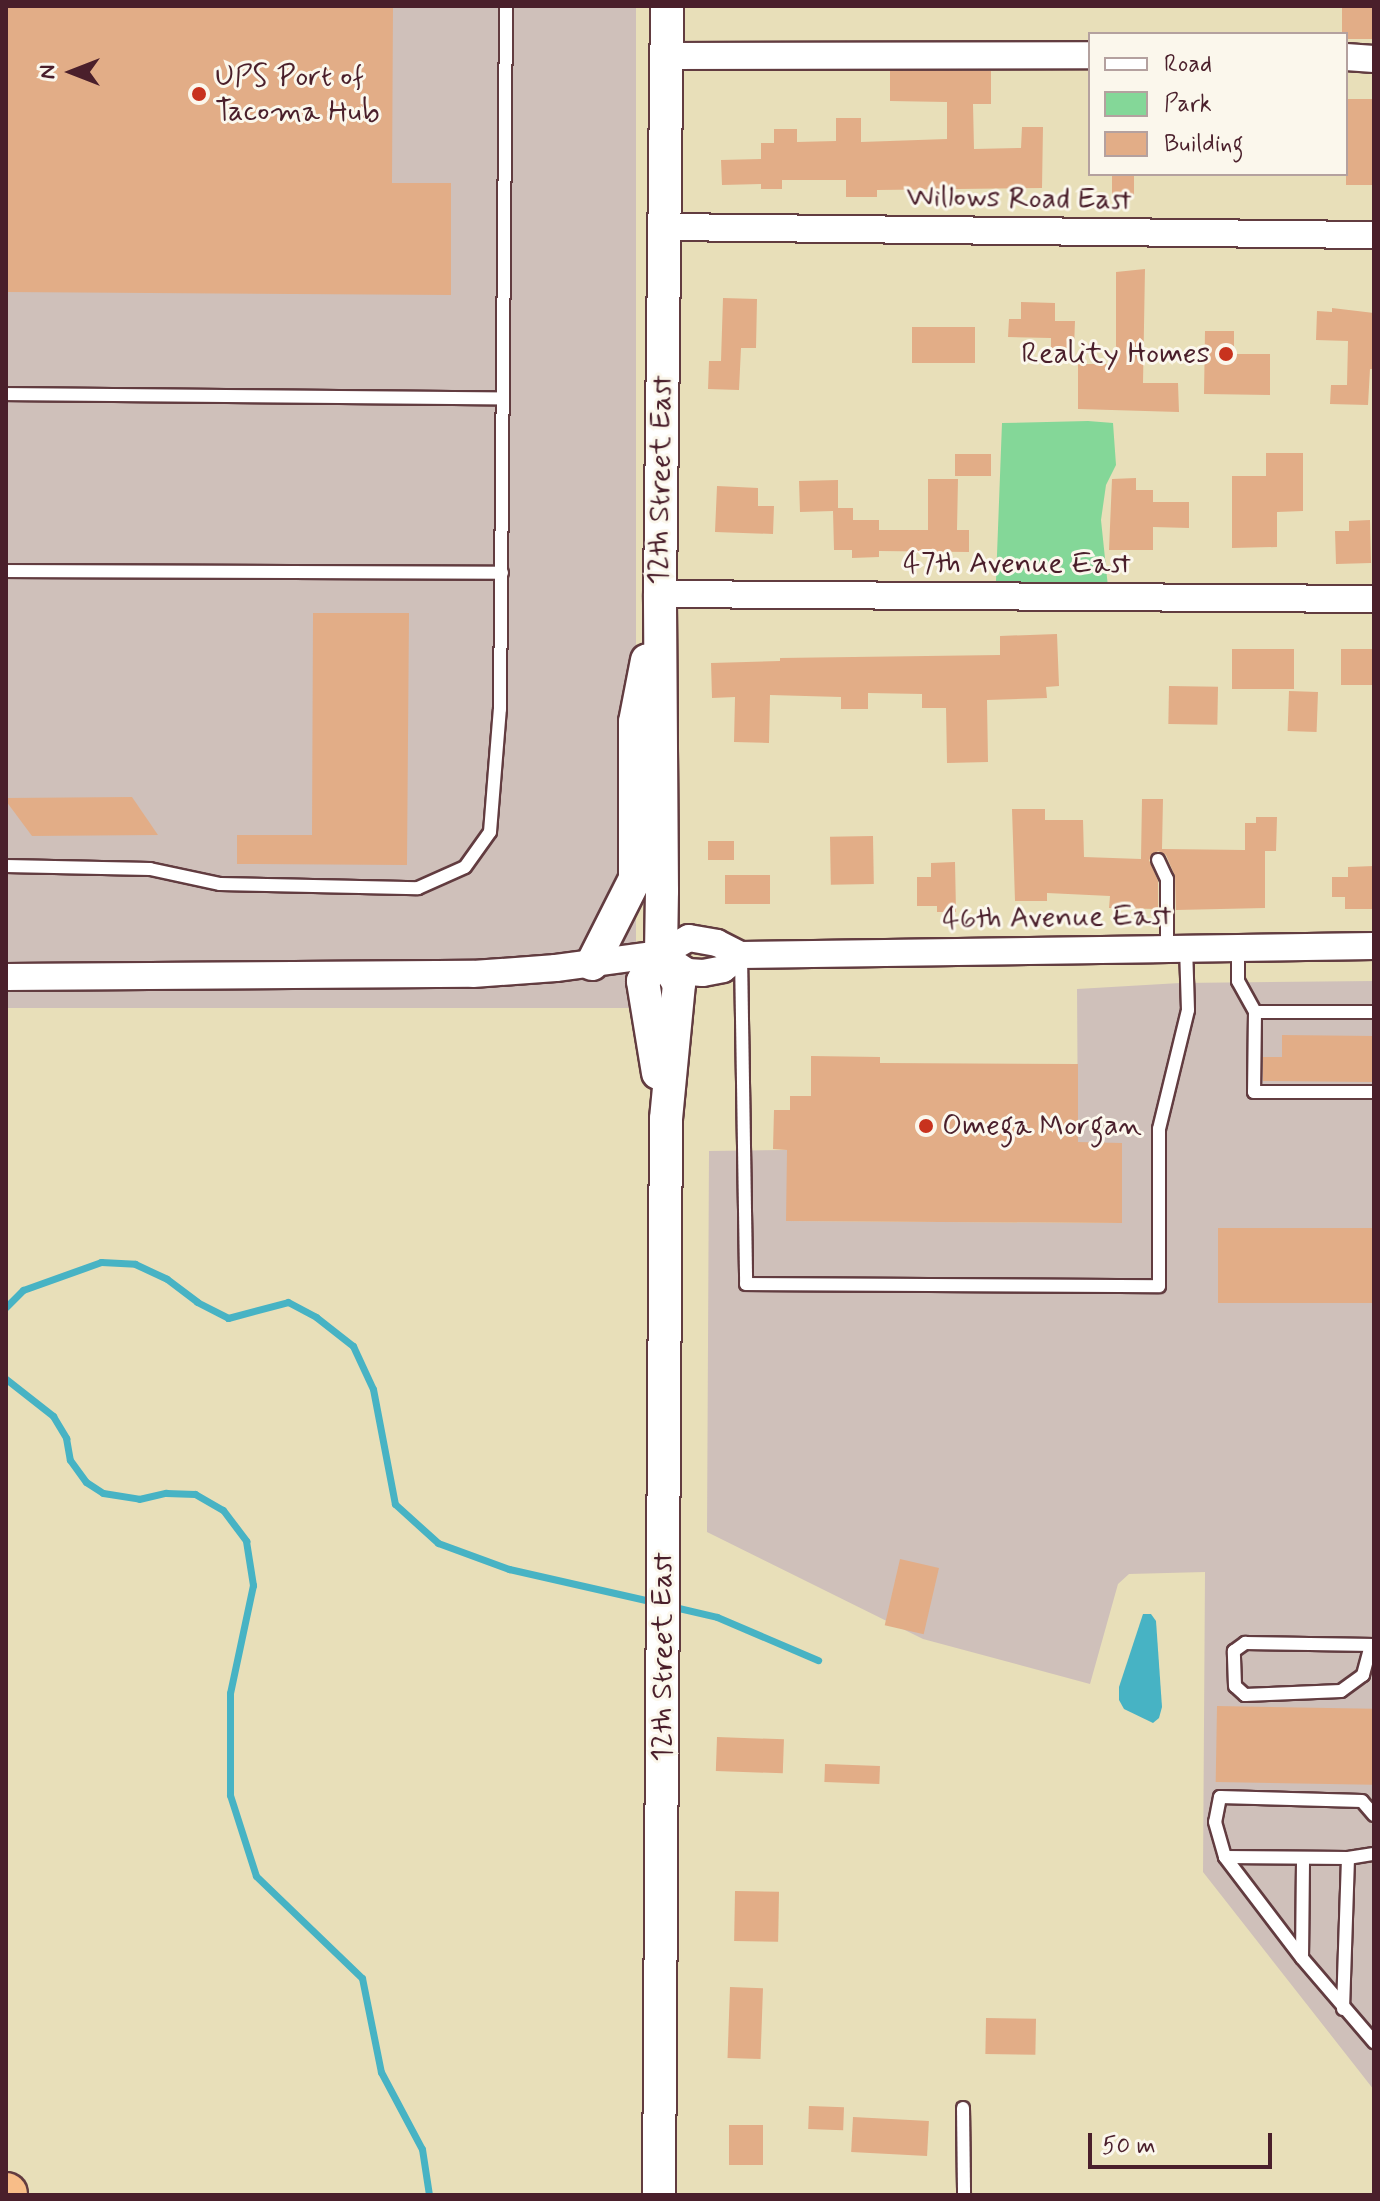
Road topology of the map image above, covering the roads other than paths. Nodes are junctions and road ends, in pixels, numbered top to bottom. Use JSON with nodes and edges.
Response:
{"nodes":[{"id":1,"x":506,"y":6,"type":"edge"},
{"id":2,"x":667,"y":6,"type":"edge"},
{"id":3,"x":1088,"y":55,"type":"edge"},
{"id":4,"x":667,"y":56,"type":"junction"},
{"id":5,"x":1348,"y":57,"type":"edge"},
{"id":6,"x":1374,"y":59,"type":"edge"},
{"id":7,"x":664,"y":227,"type":"junction"},
{"id":8,"x":1374,"y":235,"type":"edge"},
{"id":9,"x":6,"y":394,"type":"edge"},
{"id":10,"x":503,"y":398,"type":"junction"},
{"id":11,"x":6,"y":571,"type":"edge"},
{"id":12,"x":502,"y":573,"type":"junction"},
{"id":13,"x":660,"y":594,"type":"junction"},
{"id":14,"x":1374,"y":599,"type":"edge"},
{"id":15,"x":1158,"y":860,"type":"dead end"},
{"id":16,"x":6,"y":866,"type":"edge"},
{"id":17,"x":1374,"y":946,"type":"edge"},
{"id":18,"x":1238,"y":947,"type":"junction"},
{"id":19,"x":1177,"y":948,"type":"junction"},
{"id":20,"x":661,"y":954,"type":"junction"},
{"id":21,"x":741,"y":955,"type":"junction"},
{"id":22,"x":592,"y":964,"type":"junction"},
{"id":23,"x":6,"y":977,"type":"edge"},
{"id":24,"x":1255,"y":1012,"type":"junction"},
{"id":25,"x":1374,"y":1012,"type":"edge"},
{"id":26,"x":1374,"y":1092,"type":"edge"},
{"id":27,"x":1373,"y":1645,"type":"edge"},
{"id":28,"x":1374,"y":1815,"type":"edge"},
{"id":29,"x":1374,"y":1854,"type":"edge"},
{"id":30,"x":1225,"y":1857,"type":"junction"},
{"id":31,"x":1303,"y":1858,"type":"junction"},
{"id":32,"x":1348,"y":1858,"type":"junction"},
{"id":33,"x":1302,"y":1958,"type":"junction"},
{"id":34,"x":1343,"y":2009,"type":"junction"},
{"id":35,"x":1374,"y":2042,"type":"edge"},
{"id":36,"x":963,"y":2108,"type":"dead end"},
{"id":37,"x":659,"y":2195,"type":"edge"},
{"id":38,"x":964,"y":2195,"type":"edge"}],
"edges":[{"from":1,"to":10,"type":"lane"},
{"from":2,"to":4,"type":"street","name":"12th Street East"},
{"from":3,"to":4,"type":"street"},
{"from":4,"to":7,"type":"street","name":"12th Street East"},
{"from":5,"to":6,"type":"street"},
{"from":7,"to":8,"type":"street","name":"Willows Road East"},
{"from":7,"to":13,"type":"street","name":"12th Street East"},
{"from":9,"to":10,"type":"lane"},
{"from":10,"to":12,"type":"lane"},
{"from":11,"to":12,"type":"lane"},
{"from":12,"to":16,"type":"lane"},
{"from":13,"to":14,"type":"street","name":"47th Avenue East"},
{"from":13,"to":20,"type":"street","name":"12th Street East"},
{"from":13,"to":22,"type":"street"},
{"from":15,"to":19,"type":"lane"},
{"from":17,"to":18,"type":"street","name":"46th Avenue East"},
{"from":18,"to":19,"type":"street","name":"46th Avenue East"},
{"from":18,"to":24,"type":"lane"},
{"from":19,"to":21,"type":"street","name":"46th Avenue East"},
{"from":19,"to":21,"type":"lane"},
{"from":20,"to":21,"type":"street","name":"46th Avenue East"},
{"from":20,"to":22,"type":"street","name":"46th Avenue East"},
{"from":20,"to":37,"type":"street","name":"12th Street East"},
{"from":22,"to":23,"type":"street","name":"46th Avenue East"},
{"from":24,"to":25,"type":"lane"},
{"from":24,"to":26,"type":"lane"},
{"from":27,"to":27,"type":"lane"},
{"from":28,"to":30,"type":"lane"},
{"from":29,"to":32,"type":"lane"},
{"from":30,"to":31,"type":"lane"},
{"from":30,"to":33,"type":"lane"},
{"from":31,"to":32,"type":"lane"},
{"from":31,"to":33,"type":"lane"},
{"from":32,"to":34,"type":"lane"},
{"from":33,"to":34,"type":"lane"},
{"from":34,"to":35,"type":"lane"},
{"from":36,"to":38,"type":"lane"}]}
